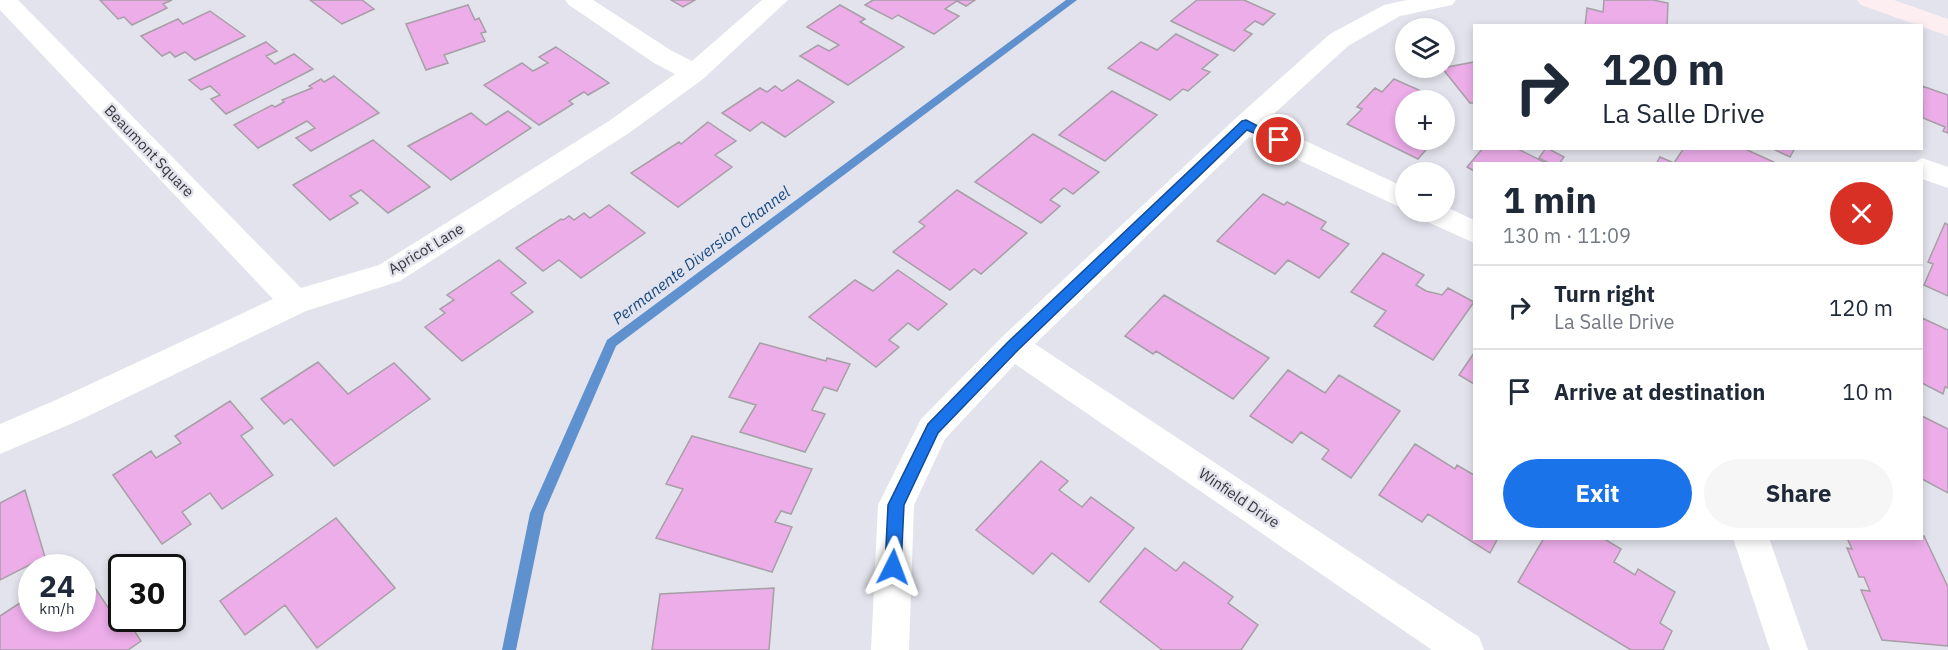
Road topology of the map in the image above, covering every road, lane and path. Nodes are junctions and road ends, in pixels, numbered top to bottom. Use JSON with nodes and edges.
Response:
{"nodes":[{"id":1,"x":4,"y":0,"type":"edge"},
{"id":2,"x":577,"y":0,"type":"edge"},
{"id":3,"x":776,"y":0,"type":"edge"},
{"id":4,"x":1444,"y":0,"type":"edge"},
{"id":5,"x":1870,"y":0,"type":"edge"},
{"id":6,"x":1948,"y":28,"type":"edge"},
{"id":7,"x":694,"y":73,"type":"junction"},
{"id":8,"x":1246,"y":124,"type":"junction"},
{"id":9,"x":1923,"y":168,"type":"edge"},
{"id":10,"x":1948,"y":178,"type":"edge"},
{"id":11,"x":1395,"y":195,"type":"edge"},
{"id":12,"x":1452,"y":222,"type":"edge"},
{"id":13,"x":1473,"y":232,"type":"edge"},
{"id":14,"x":295,"y":302,"type":"junction"},
{"id":15,"x":1013,"y":346,"type":"junction"},
{"id":16,"x":0,"y":439,"type":"edge"},
{"id":17,"x":1752,"y":540,"type":"edge"},
{"id":18,"x":890,"y":650,"type":"edge"},
{"id":19,"x":1465,"y":650,"type":"edge"},
{"id":20,"x":1789,"y":650,"type":"edge"}],
"edges":[{"from":1,"to":14,"type":"street","name":"Beaumont Square"},
{"from":2,"to":7,"type":"street"},
{"from":3,"to":7,"type":"street","name":"Apricot Lane"},
{"from":4,"to":8,"type":"street"},
{"from":5,"to":6,"type":"main road"},
{"from":7,"to":14,"type":"street","name":"Apricot Lane"},
{"from":8,"to":11,"type":"street"},
{"from":8,"to":15,"type":"street"},
{"from":9,"to":10,"type":"street"},
{"from":12,"to":13,"type":"street"},
{"from":14,"to":16,"type":"street","name":"Apricot Lane"},
{"from":15,"to":18,"type":"street"},
{"from":15,"to":19,"type":"street","name":"Winfield Drive"},
{"from":17,"to":20,"type":"street"}]}
